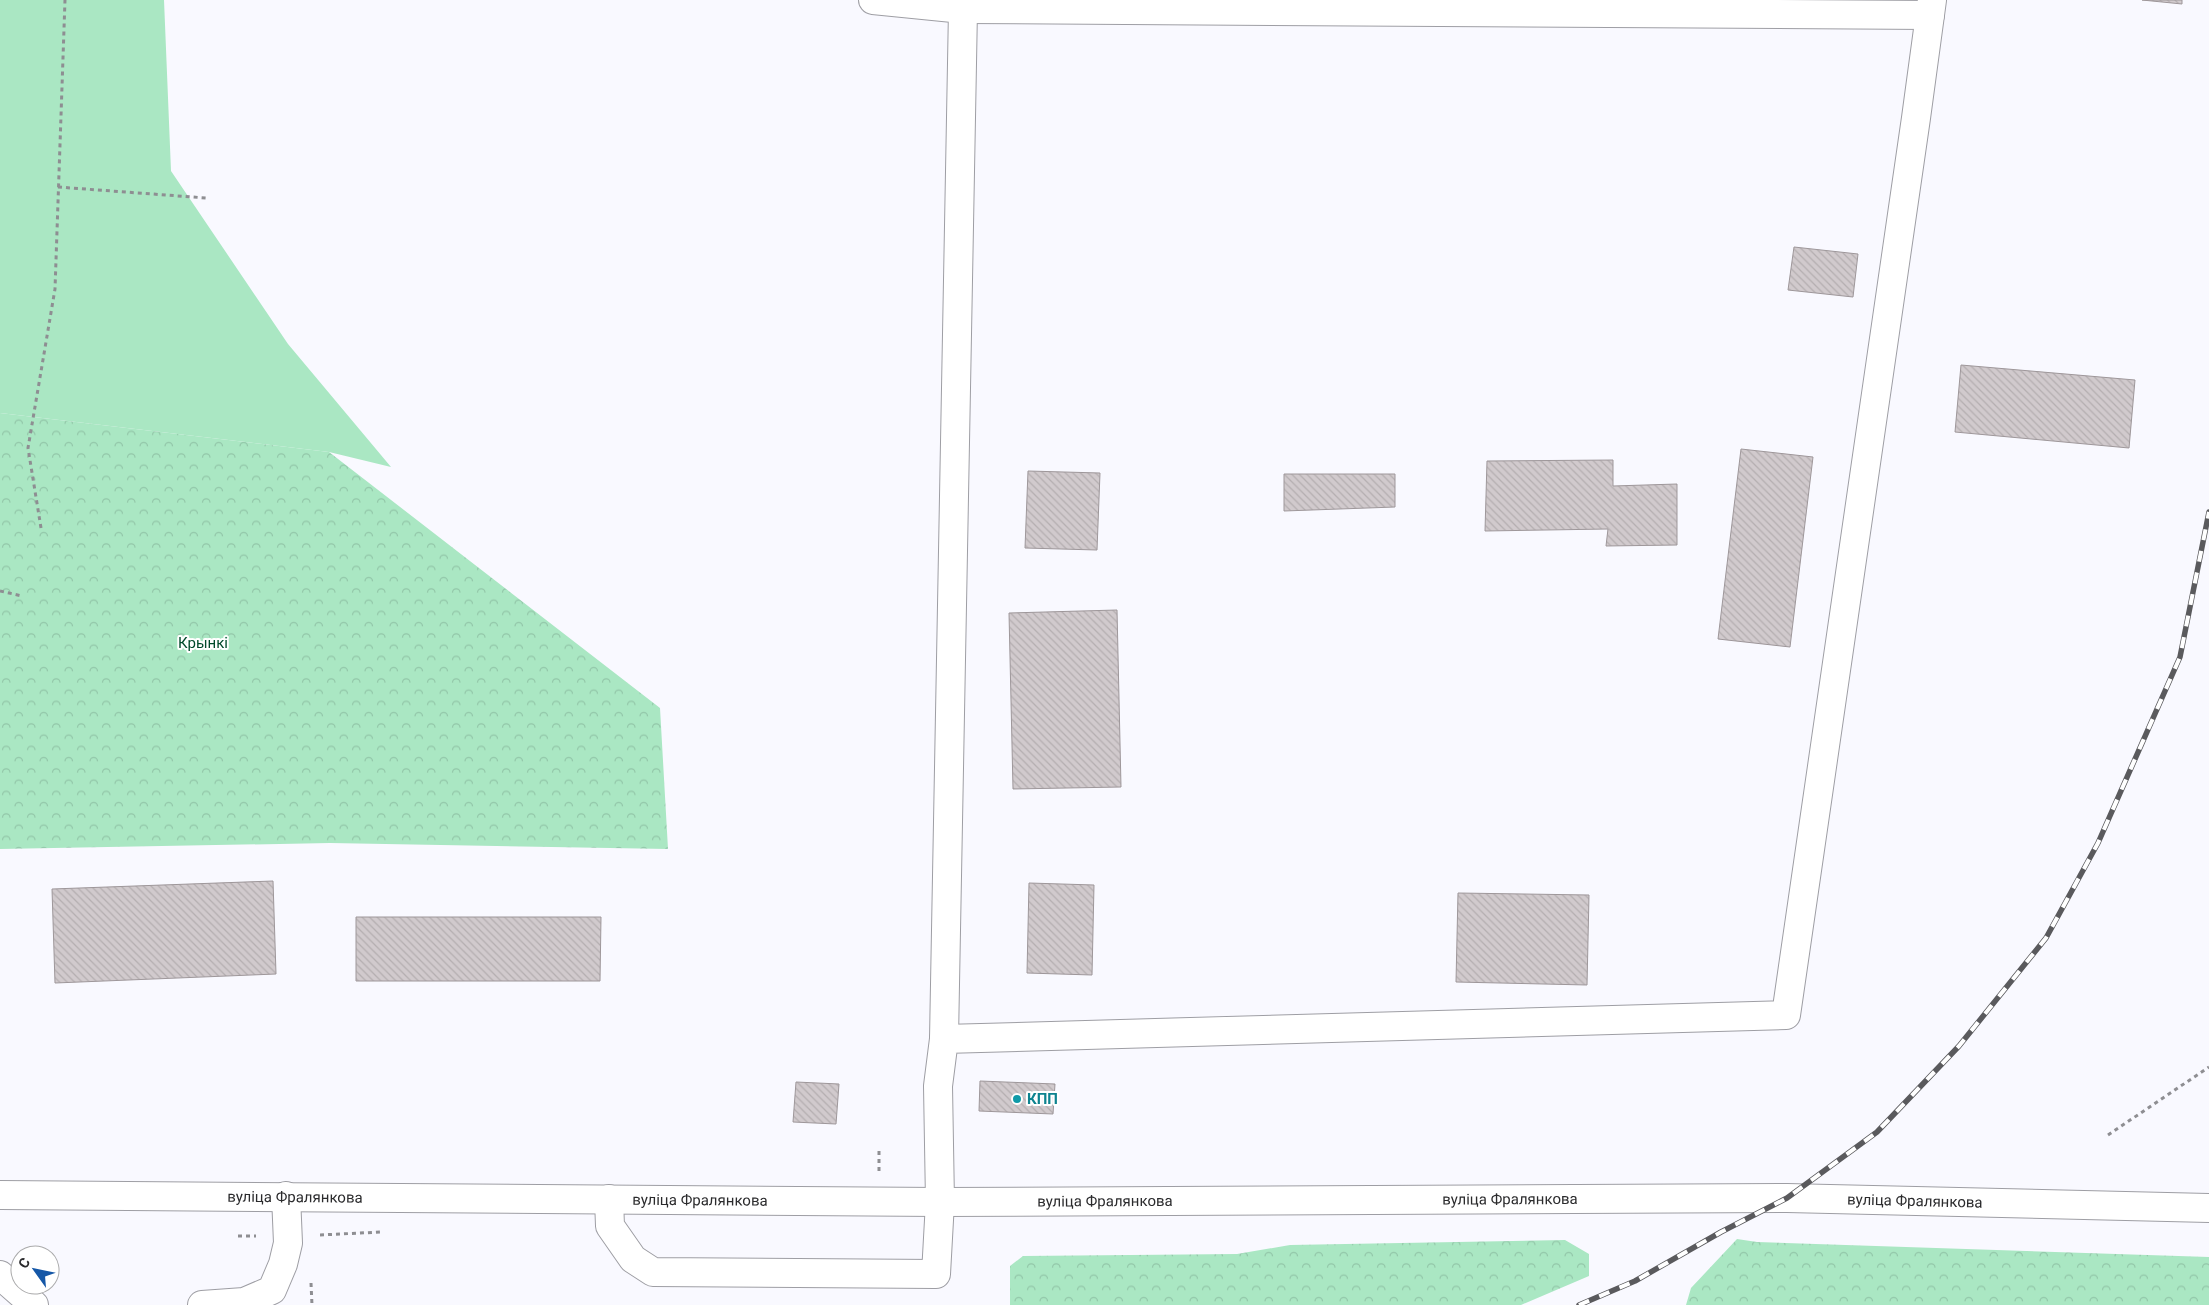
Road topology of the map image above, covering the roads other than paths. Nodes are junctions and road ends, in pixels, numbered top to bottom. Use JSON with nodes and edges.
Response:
{"nodes":[{"id":1,"x":874,"y":0,"type":"edge"},
{"id":2,"x":1931,"y":7,"type":"edge"},
{"id":3,"x":963,"y":9,"type":"junction"},
{"id":4,"x":944,"y":1039,"type":"junction"},
{"id":5,"x":0,"y":1195,"type":"edge"},
{"id":6,"x":286,"y":1196,"type":"junction"},
{"id":7,"x":609,"y":1199,"type":"junction"},
{"id":8,"x":940,"y":1202,"type":"junction"},
{"id":9,"x":2209,"y":1208,"type":"edge"},
{"id":10,"x":0,"y":1276,"type":"edge"},
{"id":11,"x":34,"y":1305,"type":"edge"},
{"id":12,"x":202,"y":1305,"type":"edge"}],
"edges":[{"from":1,"to":3,"type":"street"},
{"from":2,"to":3,"type":"street"},
{"from":2,"to":4,"type":"street"},
{"from":3,"to":4,"type":"street"},
{"from":4,"to":8,"type":"street"},
{"from":5,"to":6,"type":"street","name":"вуліца Фралянкова"},
{"from":6,"to":7,"type":"street","name":"вуліца Фралянкова"},
{"from":6,"to":12,"type":"street"},
{"from":7,"to":8,"type":"street","name":"вуліца Фралянкова"},
{"from":7,"to":8,"type":"street"},
{"from":8,"to":9,"type":"street","name":"вуліца Фралянкова"},
{"from":10,"to":11,"type":"street"}]}
